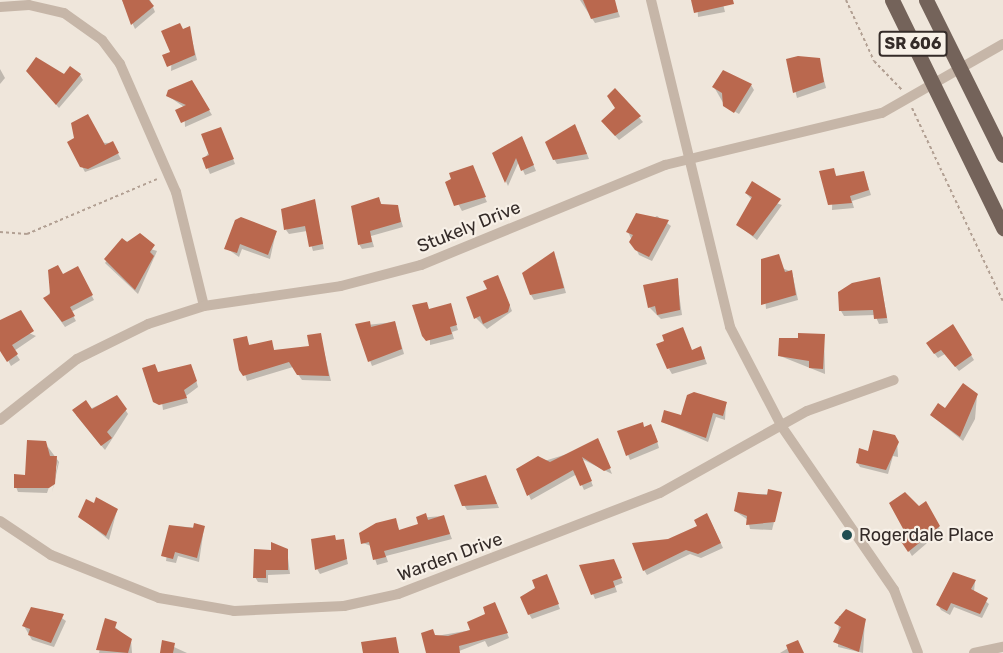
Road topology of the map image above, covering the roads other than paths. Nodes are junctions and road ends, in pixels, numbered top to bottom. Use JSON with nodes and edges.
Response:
{"nodes":[{"id":1,"x":651,"y":0,"type":"edge"},
{"id":2,"x":892,"y":0,"type":"edge"},
{"id":3,"x":926,"y":0,"type":"edge"},
{"id":4,"x":0,"y":7,"type":"edge"},
{"id":5,"x":1003,"y":44,"type":"edge"},
{"id":6,"x":961,"y":73,"type":"junction"},
{"id":7,"x":934,"y":87,"type":"junction"},
{"id":8,"x":1003,"y":155,"type":"edge"},
{"id":9,"x":691,"y":159,"type":"junction"},
{"id":10,"x":1003,"y":228,"type":"edge"},
{"id":11,"x":204,"y":306,"type":"junction"},
{"id":12,"x":894,"y":380,"type":"dead end"},
{"id":13,"x":0,"y":420,"type":"edge"},
{"id":14,"x":782,"y":427,"type":"junction"},
{"id":15,"x":0,"y":521,"type":"edge"},
{"id":16,"x":1003,"y":647,"type":"edge"},
{"id":17,"x":918,"y":653,"type":"edge"},
{"id":18,"x":974,"y":653,"type":"edge"}],
"edges":[{"from":1,"to":9,"type":"street"},
{"from":2,"to":7,"type":"main road","number":"SR 606"},
{"from":3,"to":6,"type":"main road","number":"SR 606"},
{"from":4,"to":11,"type":"street"},
{"from":5,"to":6,"type":"street","name":"Stukely Drive"},
{"from":6,"to":7,"type":"street","name":"Stukely Drive"},
{"from":6,"to":8,"type":"main road","number":"SR 606"},
{"from":7,"to":9,"type":"street","name":"Stukely Drive"},
{"from":7,"to":10,"type":"main road","number":"SR 606"},
{"from":9,"to":11,"type":"street","name":"Stukely Drive"},
{"from":9,"to":14,"type":"street"},
{"from":11,"to":13,"type":"street","name":"Stukely Drive"},
{"from":12,"to":14,"type":"street","name":"Warden Drive"},
{"from":14,"to":15,"type":"street","name":"Warden Drive"},
{"from":14,"to":17,"type":"street"},
{"from":16,"to":18,"type":"street"}]}
